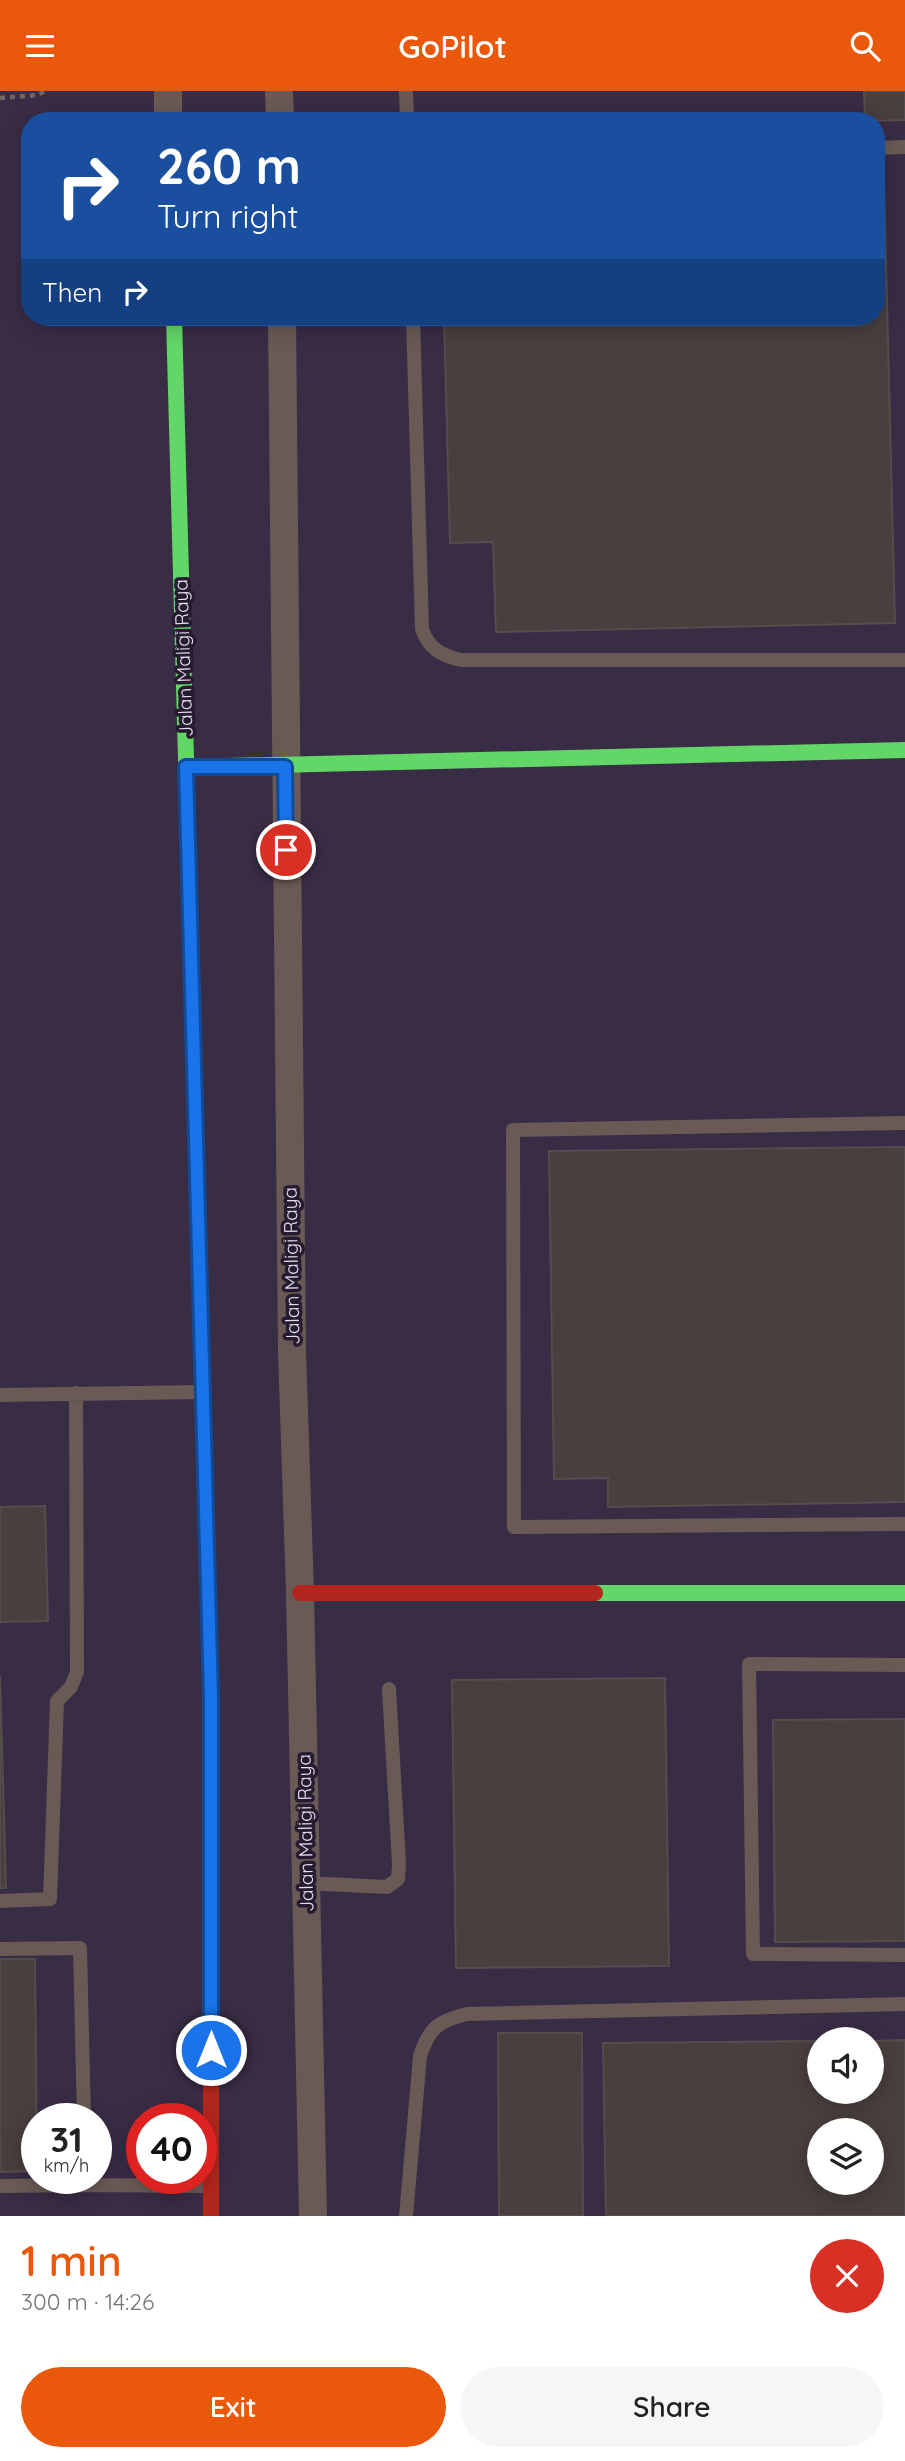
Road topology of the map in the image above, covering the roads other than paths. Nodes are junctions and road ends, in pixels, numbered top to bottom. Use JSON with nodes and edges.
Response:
{"nodes":[{"id":1,"x":168,"y":91,"type":"edge"},
{"id":2,"x":279,"y":91,"type":"edge"},
{"id":3,"x":406,"y":91,"type":"edge"},
{"id":4,"x":168,"y":112,"type":"edge"},
{"id":5,"x":279,"y":112,"type":"edge"},
{"id":6,"x":407,"y":112,"type":"edge"},
{"id":7,"x":905,"y":147,"type":"edge"},
{"id":8,"x":885,"y":148,"type":"edge"},
{"id":9,"x":174,"y":326,"type":"edge"},
{"id":10,"x":282,"y":326,"type":"edge"},
{"id":11,"x":413,"y":326,"type":"edge"},
{"id":12,"x":905,"y":660,"type":"edge"},
{"id":13,"x":905,"y":750,"type":"edge"},
{"id":14,"x":186,"y":767,"type":"junction"},
{"id":15,"x":285,"y":767,"type":"junction"},
{"id":16,"x":905,"y":1123,"type":"edge"},
{"id":17,"x":203,"y":1392,"type":"junction"},
{"id":18,"x":76,"y":1393,"type":"junction"},
{"id":19,"x":0,"y":1395,"type":"edge"},
{"id":20,"x":905,"y":1524,"type":"edge"},
{"id":21,"x":300,"y":1593,"type":"junction"},
{"id":22,"x":905,"y":1593,"type":"edge"},
{"id":23,"x":905,"y":1665,"type":"edge"},
{"id":24,"x":389,"y":1689,"type":"dead end"},
{"id":25,"x":305,"y":1883,"type":"junction"},
{"id":26,"x":0,"y":1901,"type":"edge"},
{"id":27,"x":0,"y":1949,"type":"edge"},
{"id":28,"x":905,"y":1955,"type":"edge"},
{"id":29,"x":905,"y":2004,"type":"edge"},
{"id":30,"x":84,"y":2103,"type":"edge"},
{"id":31,"x":211,"y":2103,"type":"edge"},
{"id":32,"x":21,"y":2185,"type":"edge"},
{"id":33,"x":0,"y":2186,"type":"edge"},
{"id":34,"x":211,"y":2194,"type":"edge"},
{"id":35,"x":211,"y":2216,"type":"edge"},
{"id":36,"x":313,"y":2216,"type":"edge"},
{"id":37,"x":406,"y":2216,"type":"edge"}],
"edges":[{"from":1,"to":4,"type":"street"},
{"from":2,"to":5,"type":"street"},
{"from":3,"to":6,"type":"lane"},
{"from":7,"to":8,"type":"lane"},
{"from":9,"to":14,"type":"street","name":"Jalan Maligi Raya"},
{"from":10,"to":15,"type":"street","name":"Jalan Maligi Raya"},
{"from":11,"to":12,"type":"lane"},
{"from":13,"to":15,"type":"street"},
{"from":14,"to":15,"type":"street"},
{"from":14,"to":17,"type":"street","name":"Jalan Maligi Raya"},
{"from":15,"to":21,"type":"street","name":"Jalan Maligi Raya"},
{"from":16,"to":20,"type":"lane"},
{"from":17,"to":18,"type":"lane"},
{"from":17,"to":31,"type":"street","name":"Jalan Maligi Raya"},
{"from":18,"to":19,"type":"lane"},
{"from":18,"to":26,"type":"lane"},
{"from":21,"to":22,"type":"street"},
{"from":21,"to":25,"type":"street","name":"Jalan Maligi Raya"},
{"from":23,"to":28,"type":"lane"},
{"from":24,"to":25,"type":"lane"},
{"from":25,"to":36,"type":"street","name":"Jalan Maligi Raya"},
{"from":27,"to":30,"type":"lane"},
{"from":29,"to":37,"type":"lane"},
{"from":32,"to":33,"type":"lane"},
{"from":34,"to":35,"type":"street","name":"Jalan Maligi Raya"}]}
